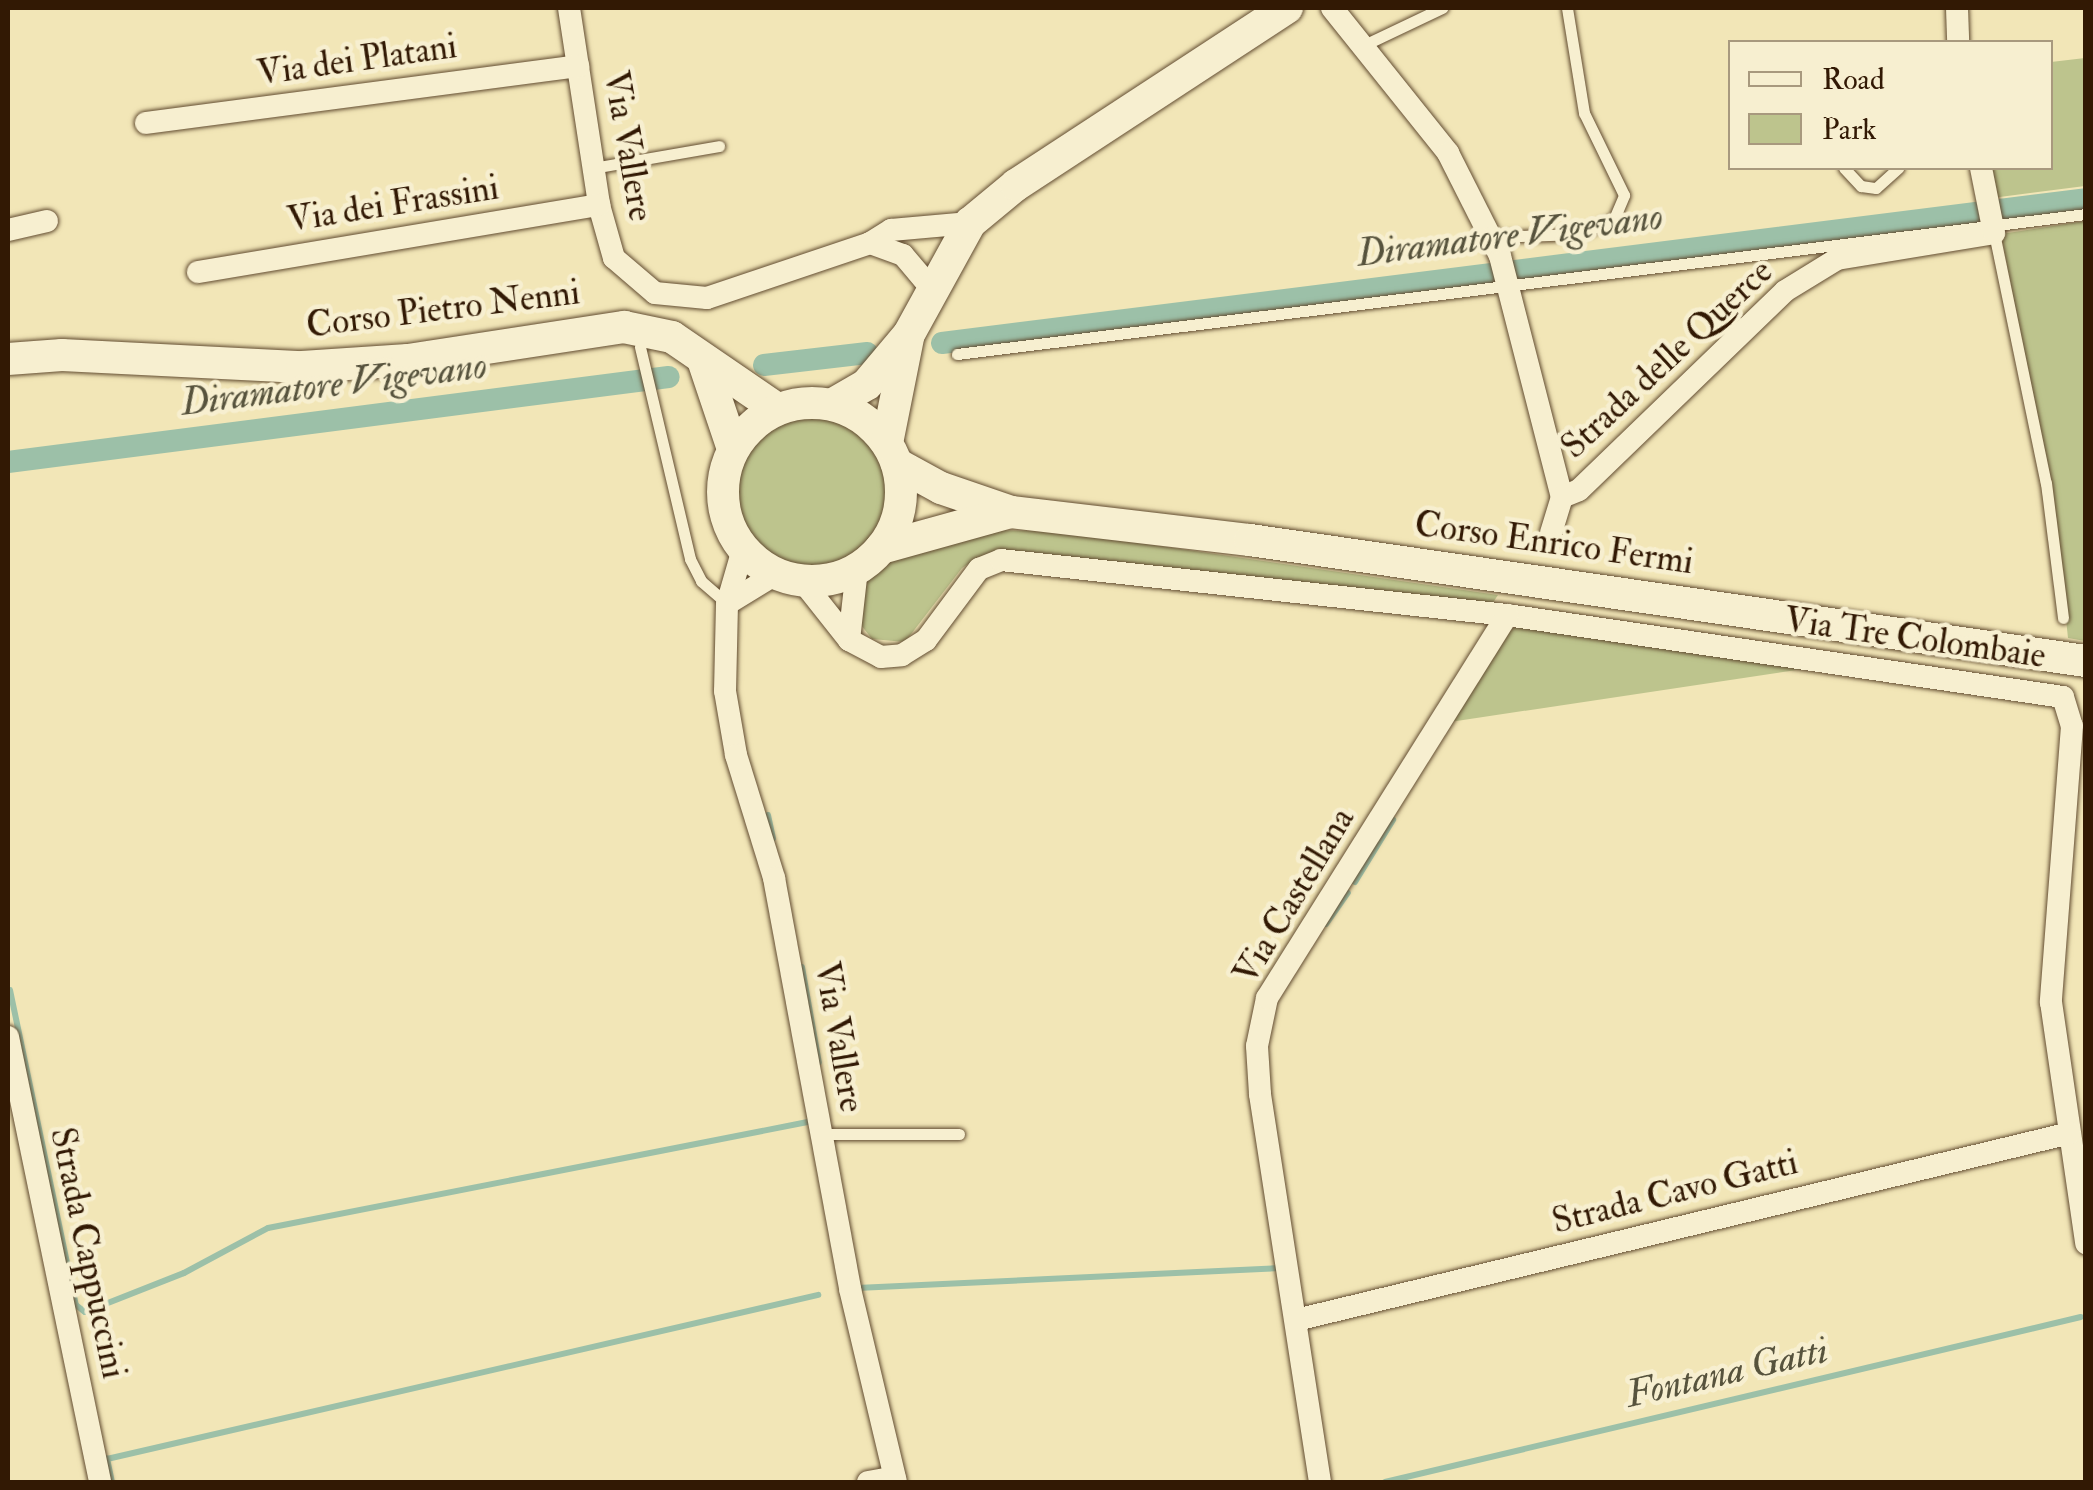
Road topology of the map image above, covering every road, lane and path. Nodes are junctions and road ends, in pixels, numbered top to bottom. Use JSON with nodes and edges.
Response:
{"nodes":[{"id":1,"x":569,"y":8,"type":"edge"},
{"id":2,"x":1287,"y":8,"type":"edge"},
{"id":3,"x":1332,"y":8,"type":"edge"},
{"id":4,"x":1442,"y":8,"type":"edge"},
{"id":5,"x":1567,"y":8,"type":"edge"},
{"id":6,"x":1958,"y":8,"type":"edge"},
{"id":7,"x":1958,"y":40,"type":"edge"},
{"id":8,"x":1362,"y":46,"type":"junction"},
{"id":9,"x":578,"y":66,"type":"junction"},
{"id":10,"x":146,"y":123,"type":"dead end"},
{"id":11,"x":718,"y":146,"type":"dead end"},
{"id":12,"x":593,"y":168,"type":"junction"},
{"id":13,"x":1846,"y":170,"type":"edge"},
{"id":14,"x":1896,"y":170,"type":"edge"},
{"id":15,"x":1981,"y":170,"type":"edge"},
{"id":16,"x":598,"y":206,"type":"junction"},
{"id":17,"x":2086,"y":214,"type":"edge"},
{"id":18,"x":1991,"y":219,"type":"junction"},
{"id":19,"x":47,"y":220,"type":"dead end"},
{"id":20,"x":970,"y":223,"type":"junction"},
{"id":21,"x":8,"y":230,"type":"edge"},
{"id":22,"x":870,"y":244,"type":"junction"},
{"id":23,"x":1496,"y":247,"type":"junction"},
{"id":24,"x":198,"y":272,"type":"dead end"},
{"id":25,"x":1508,"y":286,"type":"junction"},
{"id":26,"x":931,"y":288,"type":"junction"},
{"id":27,"x":908,"y":334,"type":"junction"},
{"id":28,"x":8,"y":339,"type":"edge"},
{"id":29,"x":640,"y":346,"type":"dead end"},
{"id":30,"x":957,"y":354,"type":"dead end"},
{"id":31,"x":62,"y":355,"type":"junction"},
{"id":32,"x":8,"y":359,"type":"edge"},
{"id":33,"x":704,"y":363,"type":"junction"},
{"id":34,"x":833,"y":404,"type":"junction"},
{"id":35,"x":777,"y":409,"type":"junction"},
{"id":36,"x":733,"y":449,"type":"junction"},
{"id":37,"x":892,"y":453,"type":"junction"},
{"id":38,"x":1562,"y":497,"type":"junction"},
{"id":39,"x":1011,"y":512,"type":"junction"},
{"id":40,"x":1550,"y":533,"type":"dead end"},
{"id":41,"x":744,"y":549,"type":"junction"},
{"id":42,"x":869,"y":559,"type":"junction"},
{"id":43,"x":790,"y":578,"type":"junction"},
{"id":44,"x":727,"y":604,"type":"junction"},
{"id":45,"x":1507,"y":615,"type":"junction"},
{"id":46,"x":2063,"y":618,"type":"dead end"},
{"id":47,"x":849,"y":640,"type":"junction"},
{"id":48,"x":2086,"y":661,"type":"edge"},
{"id":49,"x":8,"y":1037,"type":"edge"},
{"id":50,"x":2070,"y":1133,"type":"junction"},
{"id":51,"x":821,"y":1134,"type":"junction"},
{"id":52,"x":959,"y":1134,"type":"dead end"},
{"id":53,"x":2086,"y":1243,"type":"edge"},
{"id":54,"x":1296,"y":1320,"type":"junction"},
{"id":55,"x":895,"y":1480,"type":"edge"},
{"id":56,"x":100,"y":1482,"type":"edge"},
{"id":57,"x":868,"y":1482,"type":"edge"},
{"id":58,"x":1320,"y":1482,"type":"edge"}],
"edges":[{"from":1,"to":9,"type":"street","name":"Via Vallere"},
{"from":2,"to":20,"type":"main road"},
{"from":3,"to":8,"type":"street"},
{"from":4,"to":8,"type":"lane"},
{"from":5,"to":23,"type":"lane"},
{"from":6,"to":7,"type":"street"},
{"from":8,"to":23,"type":"street"},
{"from":9,"to":10,"type":"street","name":"Via dei Platani"},
{"from":9,"to":12,"type":"street","name":"Via Vallere"},
{"from":11,"to":12,"type":"lane"},
{"from":12,"to":16,"type":"street","name":"Via Vallere"},
{"from":13,"to":14,"type":"lane"},
{"from":15,"to":18,"type":"street"},
{"from":16,"to":22,"type":"street","name":"Via Vallere"},
{"from":16,"to":24,"type":"street","name":"Via dei Frassini"},
{"from":17,"to":18,"type":"lane"},
{"from":18,"to":25,"type":"lane"},
{"from":18,"to":38,"type":"street","name":"Strada delle Querce"},
{"from":18,"to":46,"type":"lane"},
{"from":19,"to":21,"type":"street"},
{"from":20,"to":22,"type":"street","name":"Via Vallere"},
{"from":20,"to":26,"type":"main road"},
{"from":22,"to":26,"type":"street"},
{"from":23,"to":25,"type":"street"},
{"from":25,"to":30,"type":"lane"},
{"from":25,"to":38,"type":"street"},
{"from":26,"to":27,"type":"main road"},
{"from":27,"to":34,"type":"main road"},
{"from":27,"to":37,"type":"main road"},
{"from":28,"to":31,"type":"main road","name":"Corso Pietro Nenni"},
{"from":29,"to":44,"type":"lane"},
{"from":31,"to":32,"type":"main road","name":"Corso Pietro Nenni"},
{"from":31,"to":33,"type":"main road","name":"Corso Pietro Nenni"},
{"from":33,"to":35,"type":"main road","name":"Corso Pietro Nenni"},
{"from":33,"to":36,"type":"main road"},
{"from":34,"to":35,"type":"main road"},
{"from":34,"to":37,"type":"main road"},
{"from":35,"to":36,"type":"main road"},
{"from":36,"to":41,"type":"main road"},
{"from":37,"to":39,"type":"main road","name":"Corso Enrico Fermi"},
{"from":37,"to":42,"type":"main road"},
{"from":38,"to":40,"type":"street"},
{"from":39,"to":42,"type":"main road","name":"Corso Enrico Fermi"},
{"from":39,"to":48,"type":"main road","name":"Corso Enrico Fermi"},
{"from":41,"to":43,"type":"main road"},
{"from":41,"to":44,"type":"street","name":"Via Vallere"},
{"from":42,"to":43,"type":"main road"},
{"from":42,"to":47,"type":"street"},
{"from":43,"to":44,"type":"street"},
{"from":43,"to":47,"type":"street"},
{"from":44,"to":51,"type":"street","name":"Via Vallere"},
{"from":45,"to":47,"type":"street"},
{"from":45,"to":50,"type":"street","name":"Via Tre Colombaie"},
{"from":45,"to":54,"type":"street","name":"Via Castellana"},
{"from":49,"to":56,"type":"street","name":"Strada Cappuccini"},
{"from":50,"to":53,"type":"street","name":"Via Tre Colombaie"},
{"from":50,"to":54,"type":"street","name":"Strada Cavo Gatti"},
{"from":51,"to":52,"type":"lane"},
{"from":51,"to":55,"type":"street","name":"Via Vallere"},
{"from":54,"to":58,"type":"street","name":"Via Castellana"},
{"from":55,"to":57,"type":"street"}]}
